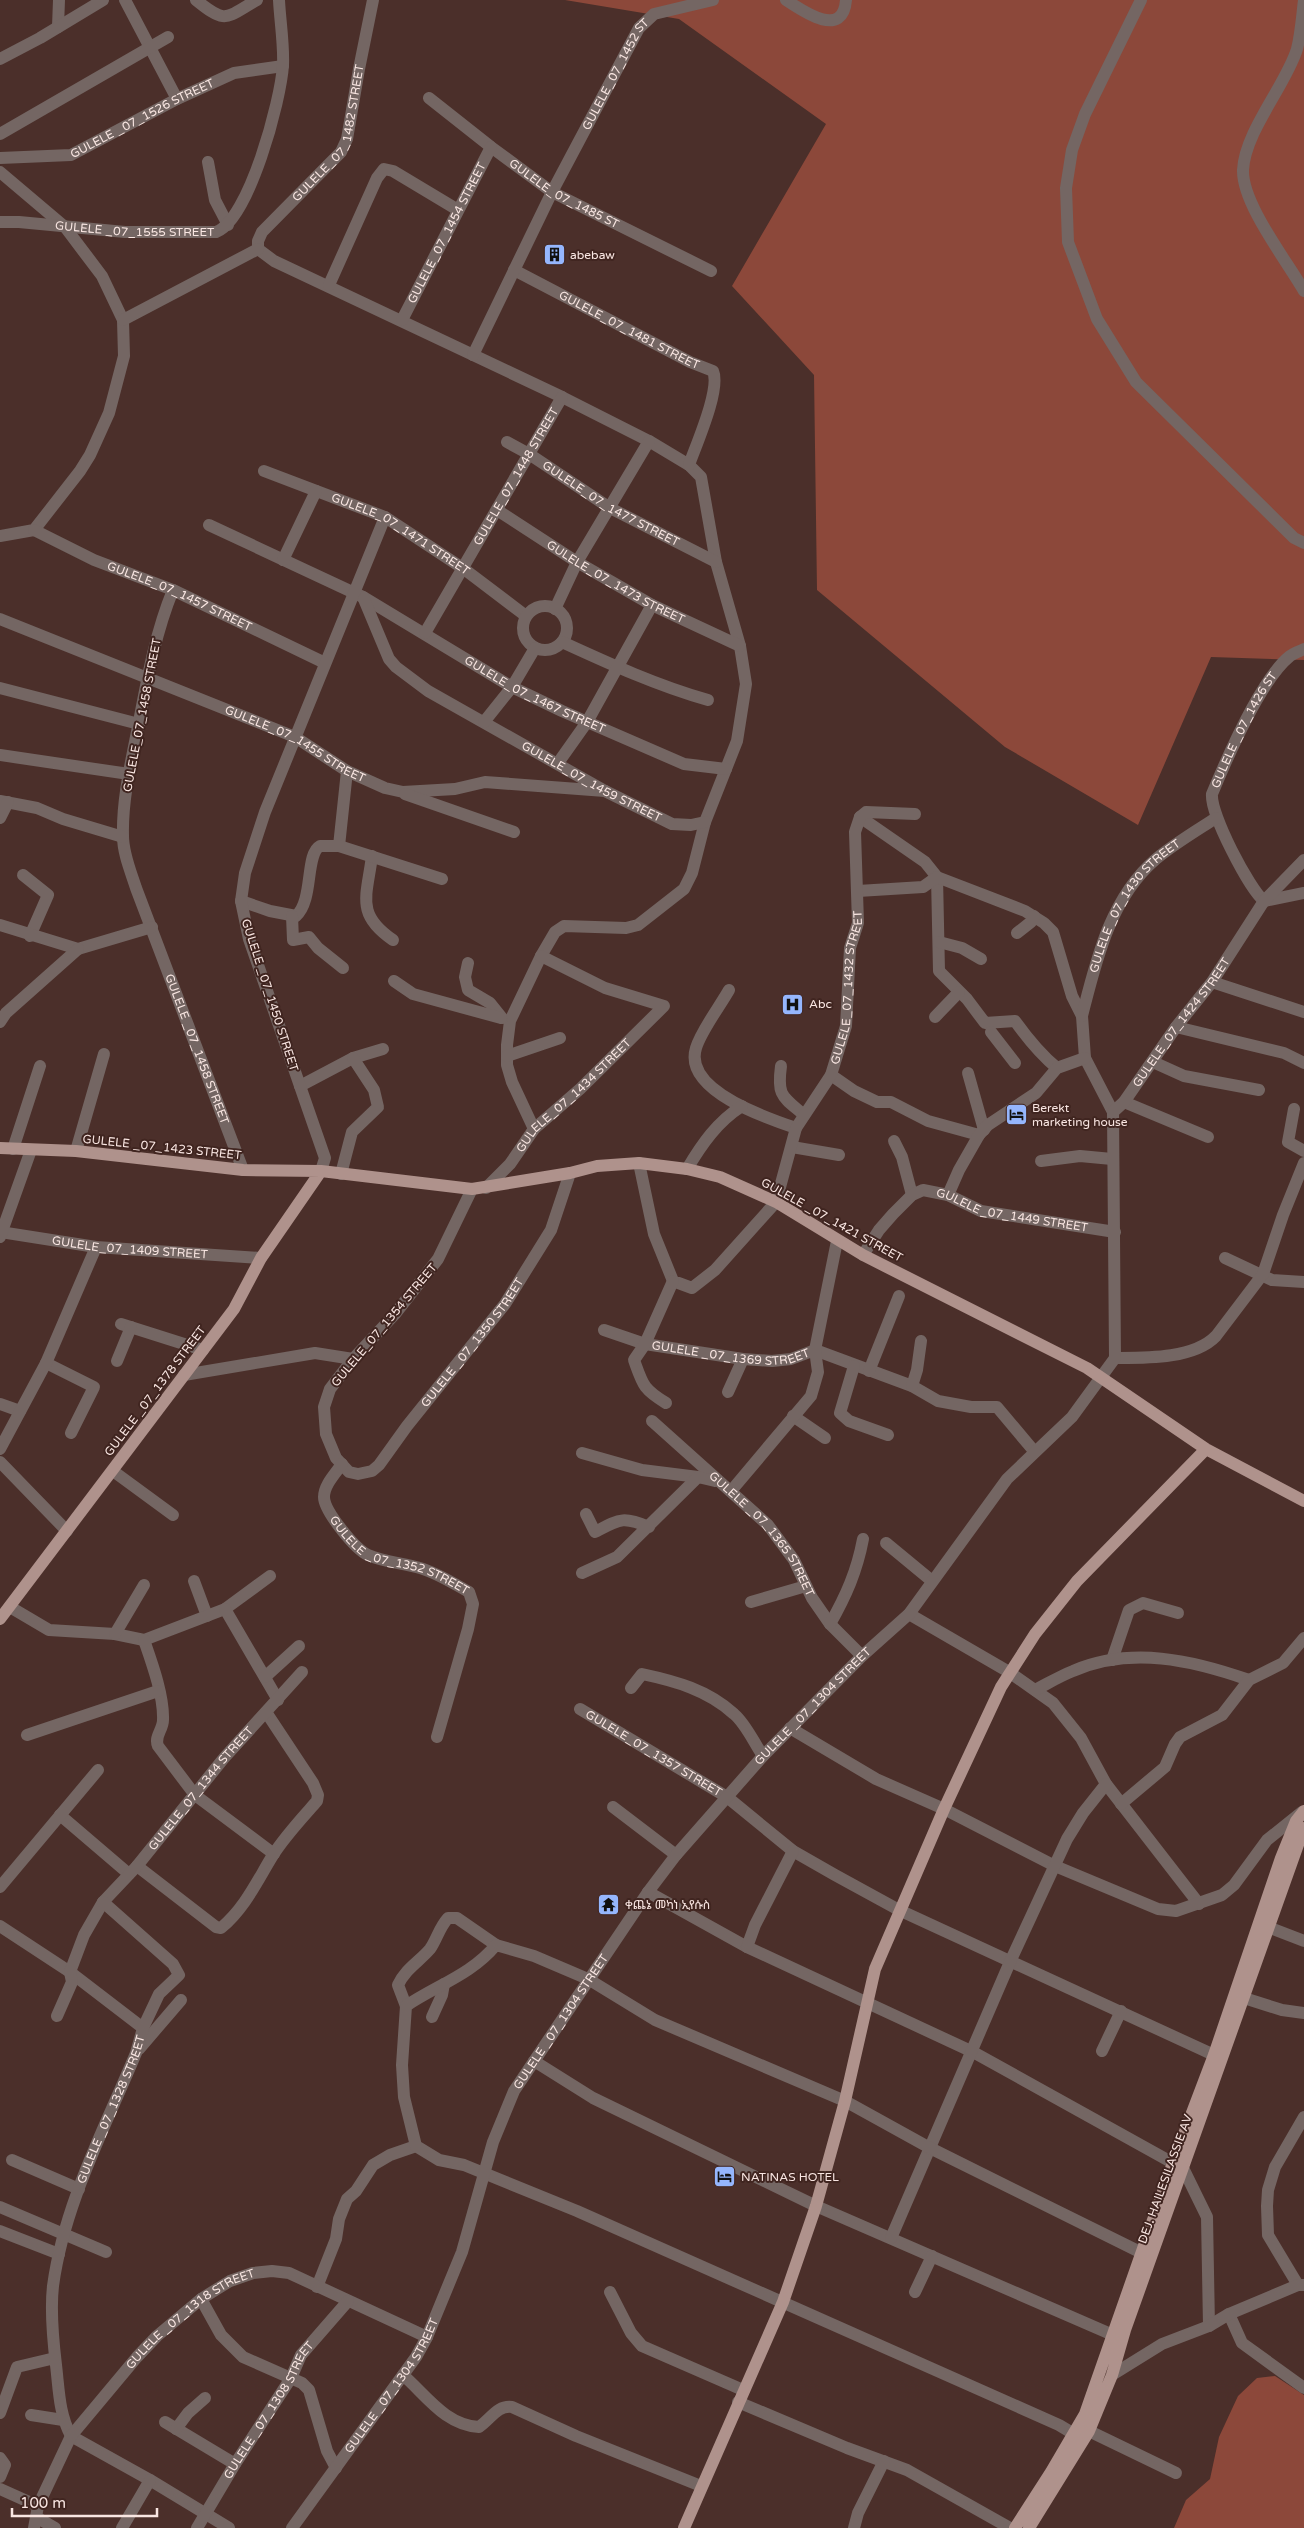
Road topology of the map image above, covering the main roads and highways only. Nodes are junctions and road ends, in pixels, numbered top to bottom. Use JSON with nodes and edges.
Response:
{"nodes":[{"id":1,"x":6,"y":1148,"type":"edge"},
{"id":2,"x":321,"y":1171,"type":"junction"},
{"id":3,"x":1206,"y":1448,"type":"junction"},
{"id":4,"x":1304,"y":1501,"type":"edge"},
{"id":5,"x":0,"y":1619,"type":"edge"},
{"id":6,"x":1304,"y":1810,"type":"edge"},
{"id":7,"x":1304,"y":1828,"type":"edge"},
{"id":8,"x":1178,"y":2166,"type":"junction"},
{"id":9,"x":684,"y":2528,"type":"edge"},
{"id":10,"x":1015,"y":2528,"type":"edge"},
{"id":11,"x":1029,"y":2528,"type":"edge"}],
"edges":[{"from":1,"to":2,"type":"main road","name":"GULELE _07_1423 STREET"},
{"from":2,"to":3,"type":"main road","name":"GULELE _07_1421 STREET"},
{"from":2,"to":5,"type":"main road","name":"GULELE _07_1378 STREET"},
{"from":3,"to":4,"type":"main road","name":"GULELE _07_1421 STREET"},
{"from":3,"to":9,"type":"main road"},
{"from":6,"to":8,"type":"main road"},
{"from":7,"to":8,"type":"main road","name":"DEJ. HAILESILASSIE AV"},
{"from":8,"to":10,"type":"main road"},
{"from":8,"to":11,"type":"main road","name":"DEJ. HAILESILASSIE AV"}]}
